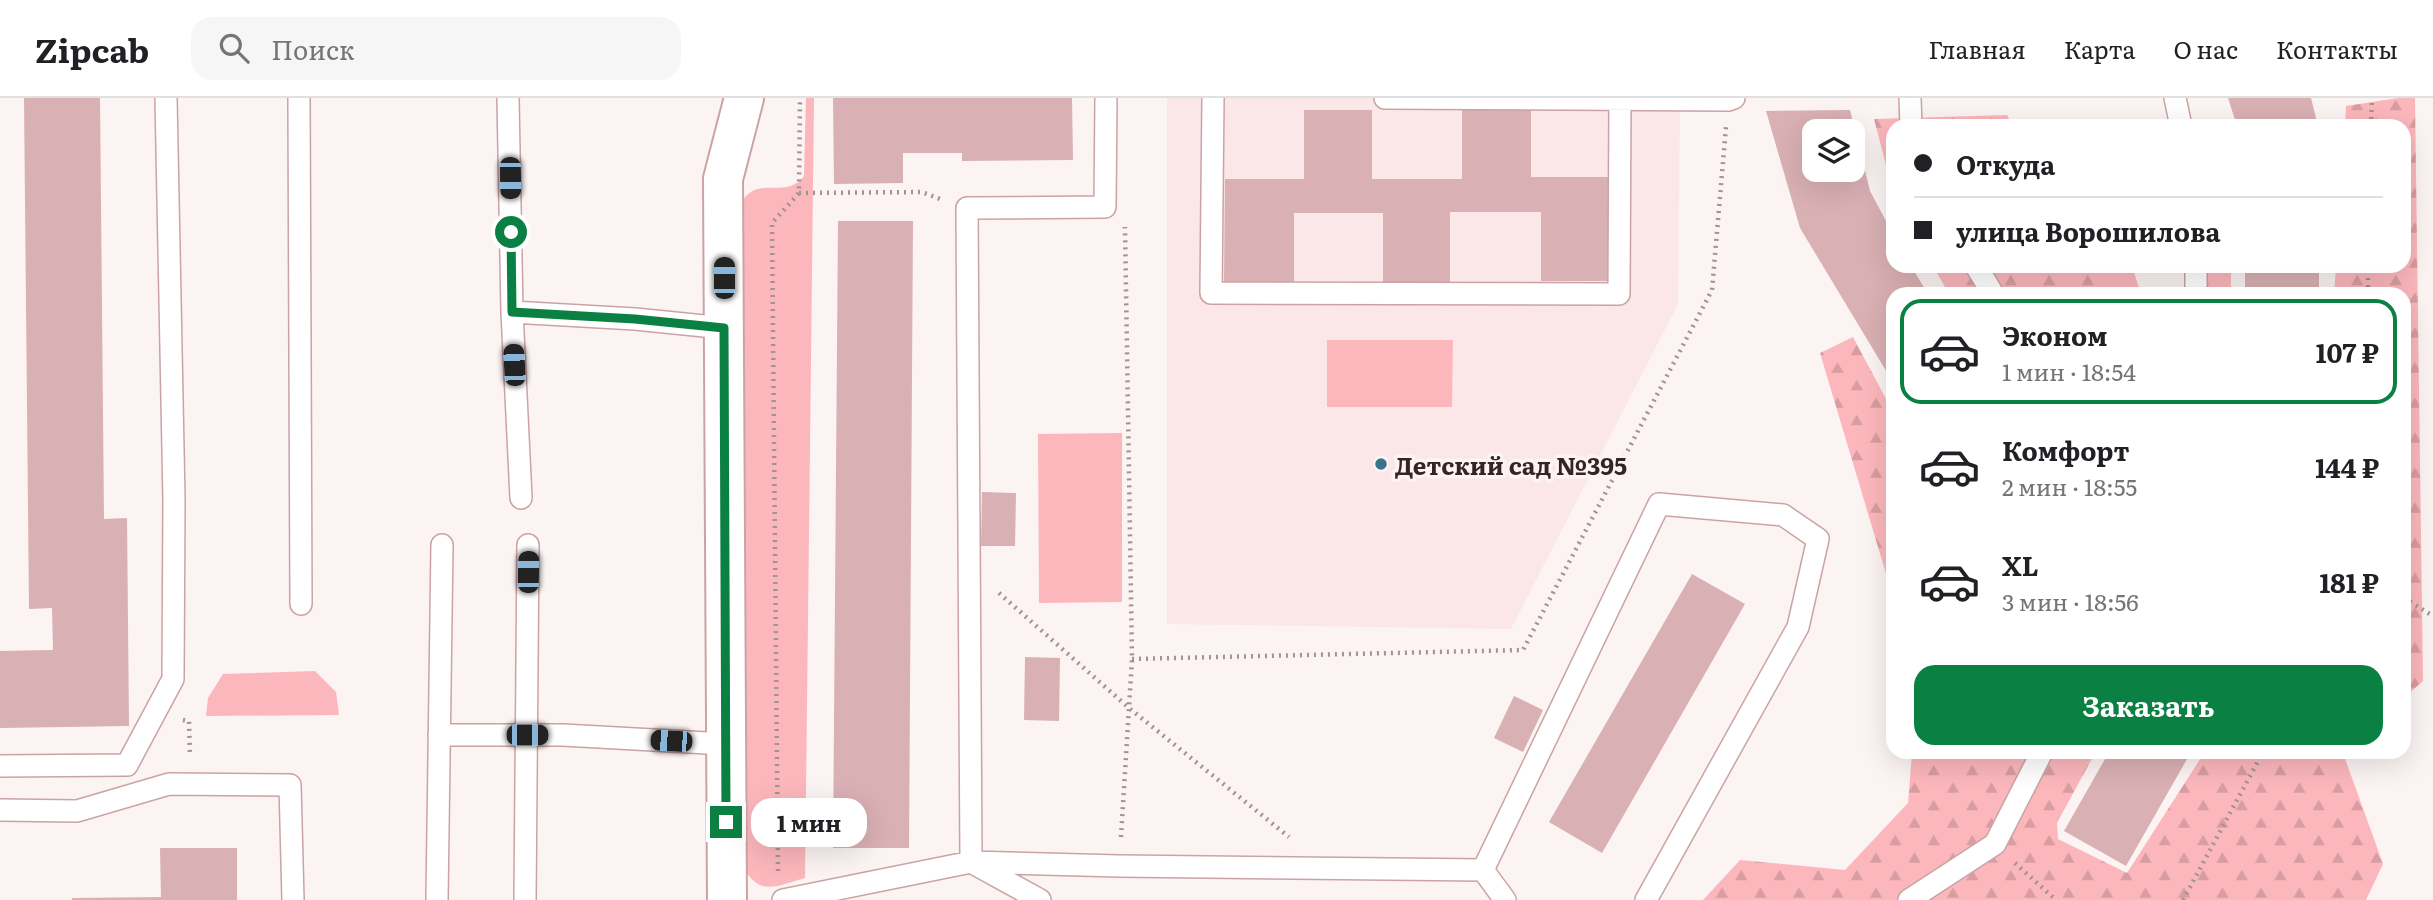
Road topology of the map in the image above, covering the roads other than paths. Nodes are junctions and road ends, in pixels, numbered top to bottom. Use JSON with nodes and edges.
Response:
{"nodes":[{"id":1,"x":166,"y":98,"type":"edge"},
{"id":2,"x":299,"y":98,"type":"edge"},
{"id":3,"x":508,"y":98,"type":"edge"},
{"id":4,"x":744,"y":98,"type":"edge"},
{"id":5,"x":1106,"y":98,"type":"edge"},
{"id":6,"x":1213,"y":98,"type":"edge"},
{"id":7,"x":1385,"y":98,"type":"edge"},
{"id":8,"x":1910,"y":98,"type":"edge"},
{"id":9,"x":2175,"y":98,"type":"edge"},
{"id":10,"x":1620,"y":99,"type":"edge"},
{"id":11,"x":1731,"y":99,"type":"edge"},
{"id":12,"x":1911,"y":119,"type":"edge"},
{"id":13,"x":2180,"y":119,"type":"edge"},
{"id":14,"x":512,"y":312,"type":"junction"},
{"id":15,"x":724,"y":328,"type":"junction"},
{"id":16,"x":521,"y":498,"type":"dead end"},
{"id":17,"x":442,"y":545,"type":"dead end"},
{"id":18,"x":528,"y":545,"type":"dead end"},
{"id":19,"x":300,"y":604,"type":"dead end"},
{"id":20,"x":439,"y":735,"type":"junction"},
{"id":21,"x":527,"y":735,"type":"junction"},
{"id":22,"x":725,"y":744,"type":"junction"},
{"id":23,"x":2038,"y":759,"type":"edge"},
{"id":24,"x":0,"y":766,"type":"edge"},
{"id":25,"x":0,"y":810,"type":"edge"},
{"id":26,"x":971,"y":862,"type":"junction"},
{"id":27,"x":1483,"y":870,"type":"junction"},
{"id":28,"x":293,"y":900,"type":"edge"},
{"id":29,"x":437,"y":900,"type":"edge"},
{"id":30,"x":525,"y":900,"type":"edge"},
{"id":31,"x":727,"y":900,"type":"edge"},
{"id":32,"x":783,"y":900,"type":"edge"},
{"id":33,"x":1040,"y":900,"type":"edge"},
{"id":34,"x":1505,"y":900,"type":"edge"},
{"id":35,"x":1646,"y":900,"type":"edge"},
{"id":36,"x":1909,"y":900,"type":"edge"}],
"edges":[{"from":1,"to":24,"type":"lane"},
{"from":2,"to":19,"type":"lane"},
{"from":3,"to":14,"type":"lane"},
{"from":4,"to":15,"type":"street"},
{"from":5,"to":26,"type":"lane"},
{"from":6,"to":10,"type":"lane"},
{"from":7,"to":10,"type":"lane"},
{"from":8,"to":12,"type":"lane"},
{"from":9,"to":13,"type":"lane"},
{"from":10,"to":11,"type":"lane"},
{"from":14,"to":15,"type":"lane"},
{"from":14,"to":16,"type":"lane"},
{"from":15,"to":22,"type":"street"},
{"from":17,"to":20,"type":"lane"},
{"from":18,"to":21,"type":"lane"},
{"from":20,"to":21,"type":"lane"},
{"from":20,"to":29,"type":"lane"},
{"from":21,"to":22,"type":"lane"},
{"from":21,"to":30,"type":"lane"},
{"from":22,"to":31,"type":"street"},
{"from":23,"to":36,"type":"lane"},
{"from":25,"to":28,"type":"lane"},
{"from":26,"to":27,"type":"lane"},
{"from":26,"to":32,"type":"lane"},
{"from":26,"to":33,"type":"lane"},
{"from":27,"to":34,"type":"lane"},
{"from":27,"to":35,"type":"lane"}]}
